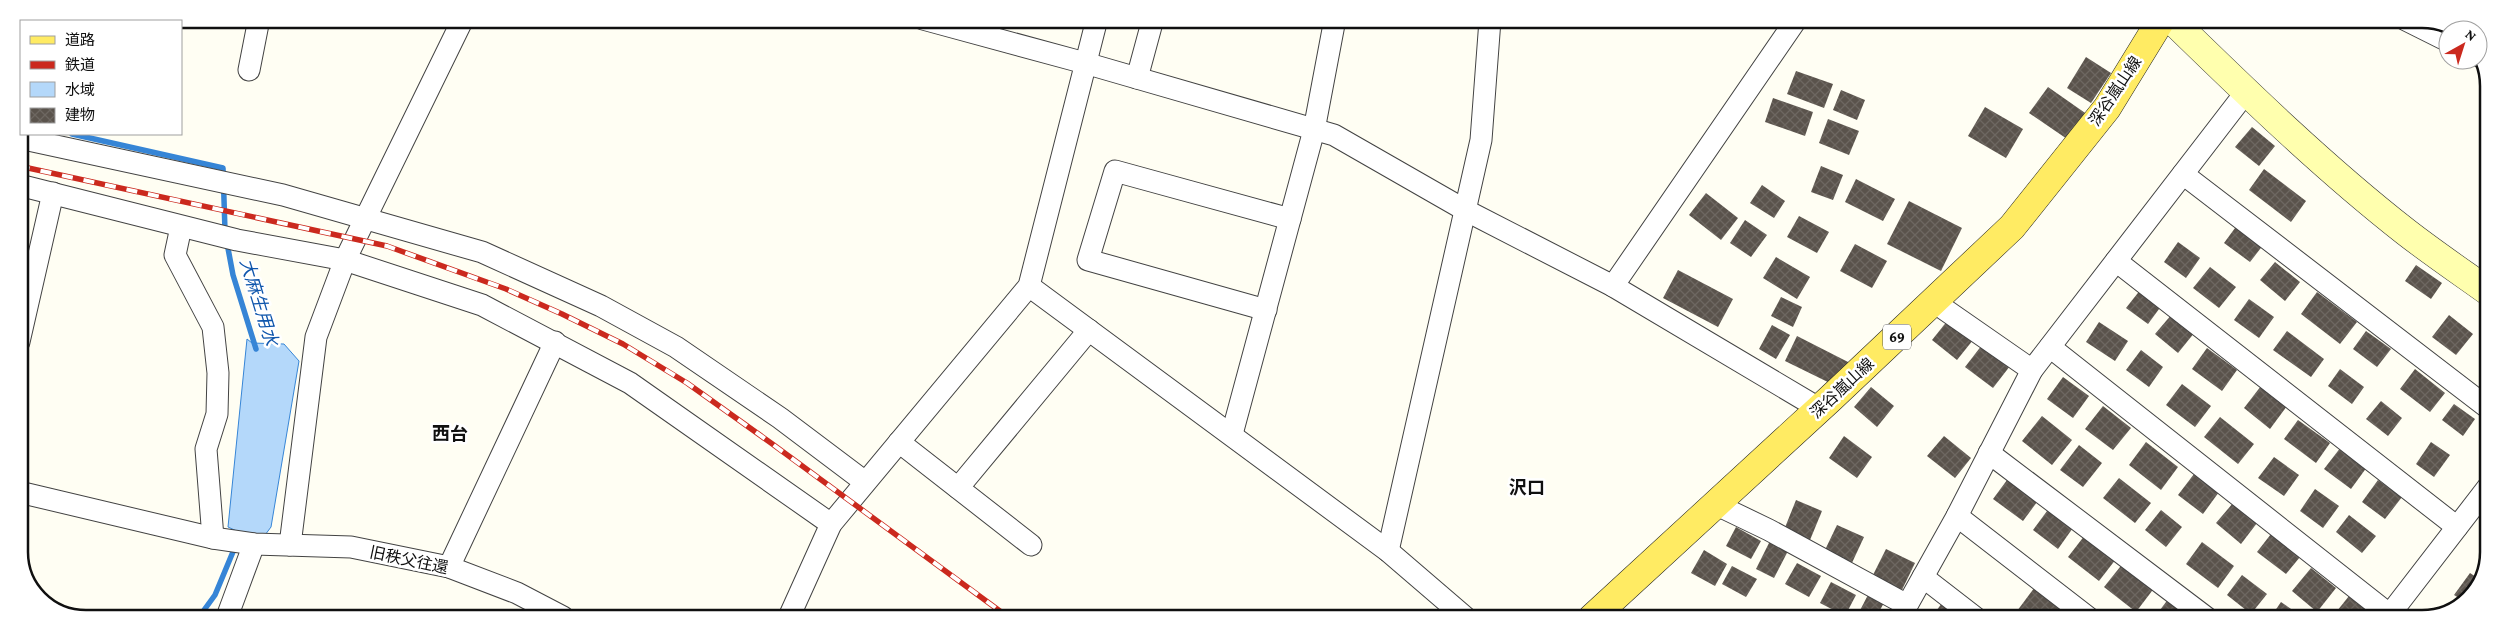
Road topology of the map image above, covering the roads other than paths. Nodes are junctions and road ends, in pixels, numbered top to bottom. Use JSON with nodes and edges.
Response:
{"nodes":[{"id":1,"x":257,"y":28,"type":"edge"},
{"id":2,"x":459,"y":28,"type":"edge"},
{"id":3,"x":956,"y":28,"type":"edge"},
{"id":4,"x":1095,"y":28,"type":"edge"},
{"id":5,"x":1151,"y":28,"type":"edge"},
{"id":6,"x":1333,"y":28,"type":"edge"},
{"id":7,"x":1489,"y":28,"type":"edge"},
{"id":8,"x":1790,"y":28,"type":"edge"},
{"id":9,"x":2156,"y":28,"type":"edge"},
{"id":10,"x":2180,"y":28,"type":"edge"},
{"id":11,"x":2423,"y":28,"type":"edge"},
{"id":12,"x":2438,"y":35,"type":"edge"},
{"id":13,"x":1085,"y":63,"type":"junction"},
{"id":14,"x":248,"y":70,"type":"dead end"},
{"id":15,"x":1137,"y":78,"type":"junction"},
{"id":16,"x":2246,"y":92,"type":"junction"},
{"id":17,"x":1314,"y":130,"type":"junction"},
{"id":18,"x":27,"y":138,"type":"edge"},
{"id":19,"x":72,"y":141,"type":"edge"},
{"id":20,"x":2183,"y":174,"type":"junction"},
{"id":21,"x":27,"y":187,"type":"edge"},
{"id":22,"x":53,"y":193,"type":"junction"},
{"id":23,"x":1465,"y":210,"type":"junction"},
{"id":24,"x":367,"y":218,"type":"junction"},
{"id":25,"x":1290,"y":219,"type":"junction"},
{"id":26,"x":181,"y":227,"type":"junction"},
{"id":27,"x":345,"y":260,"type":"junction"},
{"id":28,"x":2116,"y":261,"type":"junction"},
{"id":29,"x":2480,"y":285,"type":"edge"},
{"id":30,"x":1029,"y":286,"type":"junction"},
{"id":31,"x":1613,"y":286,"type":"junction"},
{"id":32,"x":1934,"y":302,"type":"junction"},
{"id":33,"x":27,"y":305,"type":"edge"},
{"id":34,"x":1266,"y":310,"type":"junction"},
{"id":35,"x":1089,"y":330,"type":"junction"},
{"id":36,"x":555,"y":342,"type":"junction"},
{"id":37,"x":2050,"y":347,"type":"junction"},
{"id":38,"x":2032,"y":370,"type":"junction"},
{"id":39,"x":2480,"y":402,"type":"edge"},
{"id":40,"x":1820,"y":408,"type":"junction"},
{"id":41,"x":1232,"y":434,"type":"junction"},
{"id":42,"x":899,"y":442,"type":"junction"},
{"id":43,"x":1989,"y":452,"type":"junction"},
{"id":44,"x":865,"y":482,"type":"junction"},
{"id":45,"x":958,"y":488,"type":"junction"},
{"id":46,"x":28,"y":494,"type":"edge"},
{"id":47,"x":2480,"y":498,"type":"edge"},
{"id":48,"x":1715,"y":504,"type":"junction"},
{"id":49,"x":1957,"y":516,"type":"junction"},
{"id":50,"x":831,"y":524,"type":"junction"},
{"id":51,"x":2458,"y":527,"type":"junction"},
{"id":52,"x":234,"y":541,"type":"junction"},
{"id":53,"x":290,"y":544,"type":"junction"},
{"id":54,"x":1031,"y":545,"type":"dead end"},
{"id":55,"x":1388,"y":551,"type":"junction"},
{"id":56,"x":449,"y":567,"type":"junction"},
{"id":57,"x":1923,"y":577,"type":"junction"},
{"id":58,"x":228,"y":610,"type":"edge"},
{"id":59,"x":550,"y":610,"type":"edge"},
{"id":60,"x":792,"y":610,"type":"edge"},
{"id":61,"x":1457,"y":610,"type":"edge"},
{"id":62,"x":1601,"y":610,"type":"edge"},
{"id":63,"x":1901,"y":610,"type":"edge"},
{"id":64,"x":1904,"y":610,"type":"edge"},
{"id":65,"x":1966,"y":610,"type":"edge"},
{"id":66,"x":2079,"y":610,"type":"edge"},
{"id":67,"x":2196,"y":610,"type":"edge"},
{"id":68,"x":2380,"y":610,"type":"edge"},
{"id":69,"x":2393,"y":610,"type":"edge"}],
"edges":[{"from":1,"to":14,"type":"street"},
{"from":2,"to":24,"type":"street"},
{"from":3,"to":13,"type":"street"},
{"from":4,"to":13,"type":"street"},
{"from":5,"to":15,"type":"street"},
{"from":6,"to":17,"type":"street"},
{"from":7,"to":23,"type":"street"},
{"from":8,"to":31,"type":"street"},
{"from":9,"to":32,"type":"main road","name":"深谷嵐山線","number":"69"},
{"from":10,"to":16,"type":"street"},
{"from":11,"to":12,"type":"street"},
{"from":13,"to":15,"type":"street"},
{"from":13,"to":30,"type":"street"},
{"from":15,"to":17,"type":"street"},
{"from":16,"to":20,"type":"street"},
{"from":16,"to":29,"type":"street"},
{"from":17,"to":23,"type":"street"},
{"from":17,"to":25,"type":"street"},
{"from":18,"to":19,"type":"street"},
{"from":19,"to":24,"type":"street"},
{"from":20,"to":28,"type":"street"},
{"from":20,"to":39,"type":"street"},
{"from":21,"to":22,"type":"street"},
{"from":22,"to":26,"type":"street"},
{"from":22,"to":33,"type":"street"},
{"from":23,"to":31,"type":"street"},
{"from":23,"to":55,"type":"street"},
{"from":24,"to":27,"type":"street"},
{"from":24,"to":44,"type":"street"},
{"from":25,"to":34,"type":"street"},
{"from":25,"to":34,"type":"street"},
{"from":26,"to":27,"type":"street"},
{"from":26,"to":52,"type":"street"},
{"from":27,"to":36,"type":"street"},
{"from":27,"to":53,"type":"street"},
{"from":28,"to":37,"type":"street"},
{"from":28,"to":51,"type":"street"},
{"from":30,"to":35,"type":"street"},
{"from":30,"to":42,"type":"street"},
{"from":31,"to":40,"type":"street"},
{"from":32,"to":38,"type":"street"},
{"from":32,"to":40,"type":"main road","name":"深谷嵐山線","number":"69"},
{"from":34,"to":41,"type":"street"},
{"from":35,"to":41,"type":"street"},
{"from":35,"to":45,"type":"street"},
{"from":36,"to":50,"type":"street"},
{"from":36,"to":56,"type":"street"},
{"from":37,"to":38,"type":"street"},
{"from":37,"to":68,"type":"street"},
{"from":38,"to":43,"type":"street"},
{"from":40,"to":48,"type":"main road","name":"深谷嵐山線","number":"69"},
{"from":41,"to":55,"type":"street"},
{"from":42,"to":44,"type":"street"},
{"from":42,"to":45,"type":"street"},
{"from":43,"to":49,"type":"street"},
{"from":43,"to":67,"type":"street"},
{"from":44,"to":50,"type":"street"},
{"from":45,"to":54,"type":"street"},
{"from":46,"to":52,"type":"street","name":"旧秩父往還"},
{"from":47,"to":51,"type":"street"},
{"from":48,"to":62,"type":"main road","name":"深谷嵐山線","number":"69"},
{"from":48,"to":63,"type":"street"},
{"from":49,"to":57,"type":"street"},
{"from":49,"to":66,"type":"street"},
{"from":50,"to":60,"type":"street"},
{"from":51,"to":69,"type":"street"},
{"from":52,"to":53,"type":"street","name":"旧秩父往還"},
{"from":52,"to":58,"type":"street"},
{"from":53,"to":56,"type":"street","name":"旧秩父往還"},
{"from":55,"to":61,"type":"street"},
{"from":56,"to":59,"type":"street","name":"旧秩父往還"},
{"from":57,"to":64,"type":"street"},
{"from":57,"to":65,"type":"street"}]}
